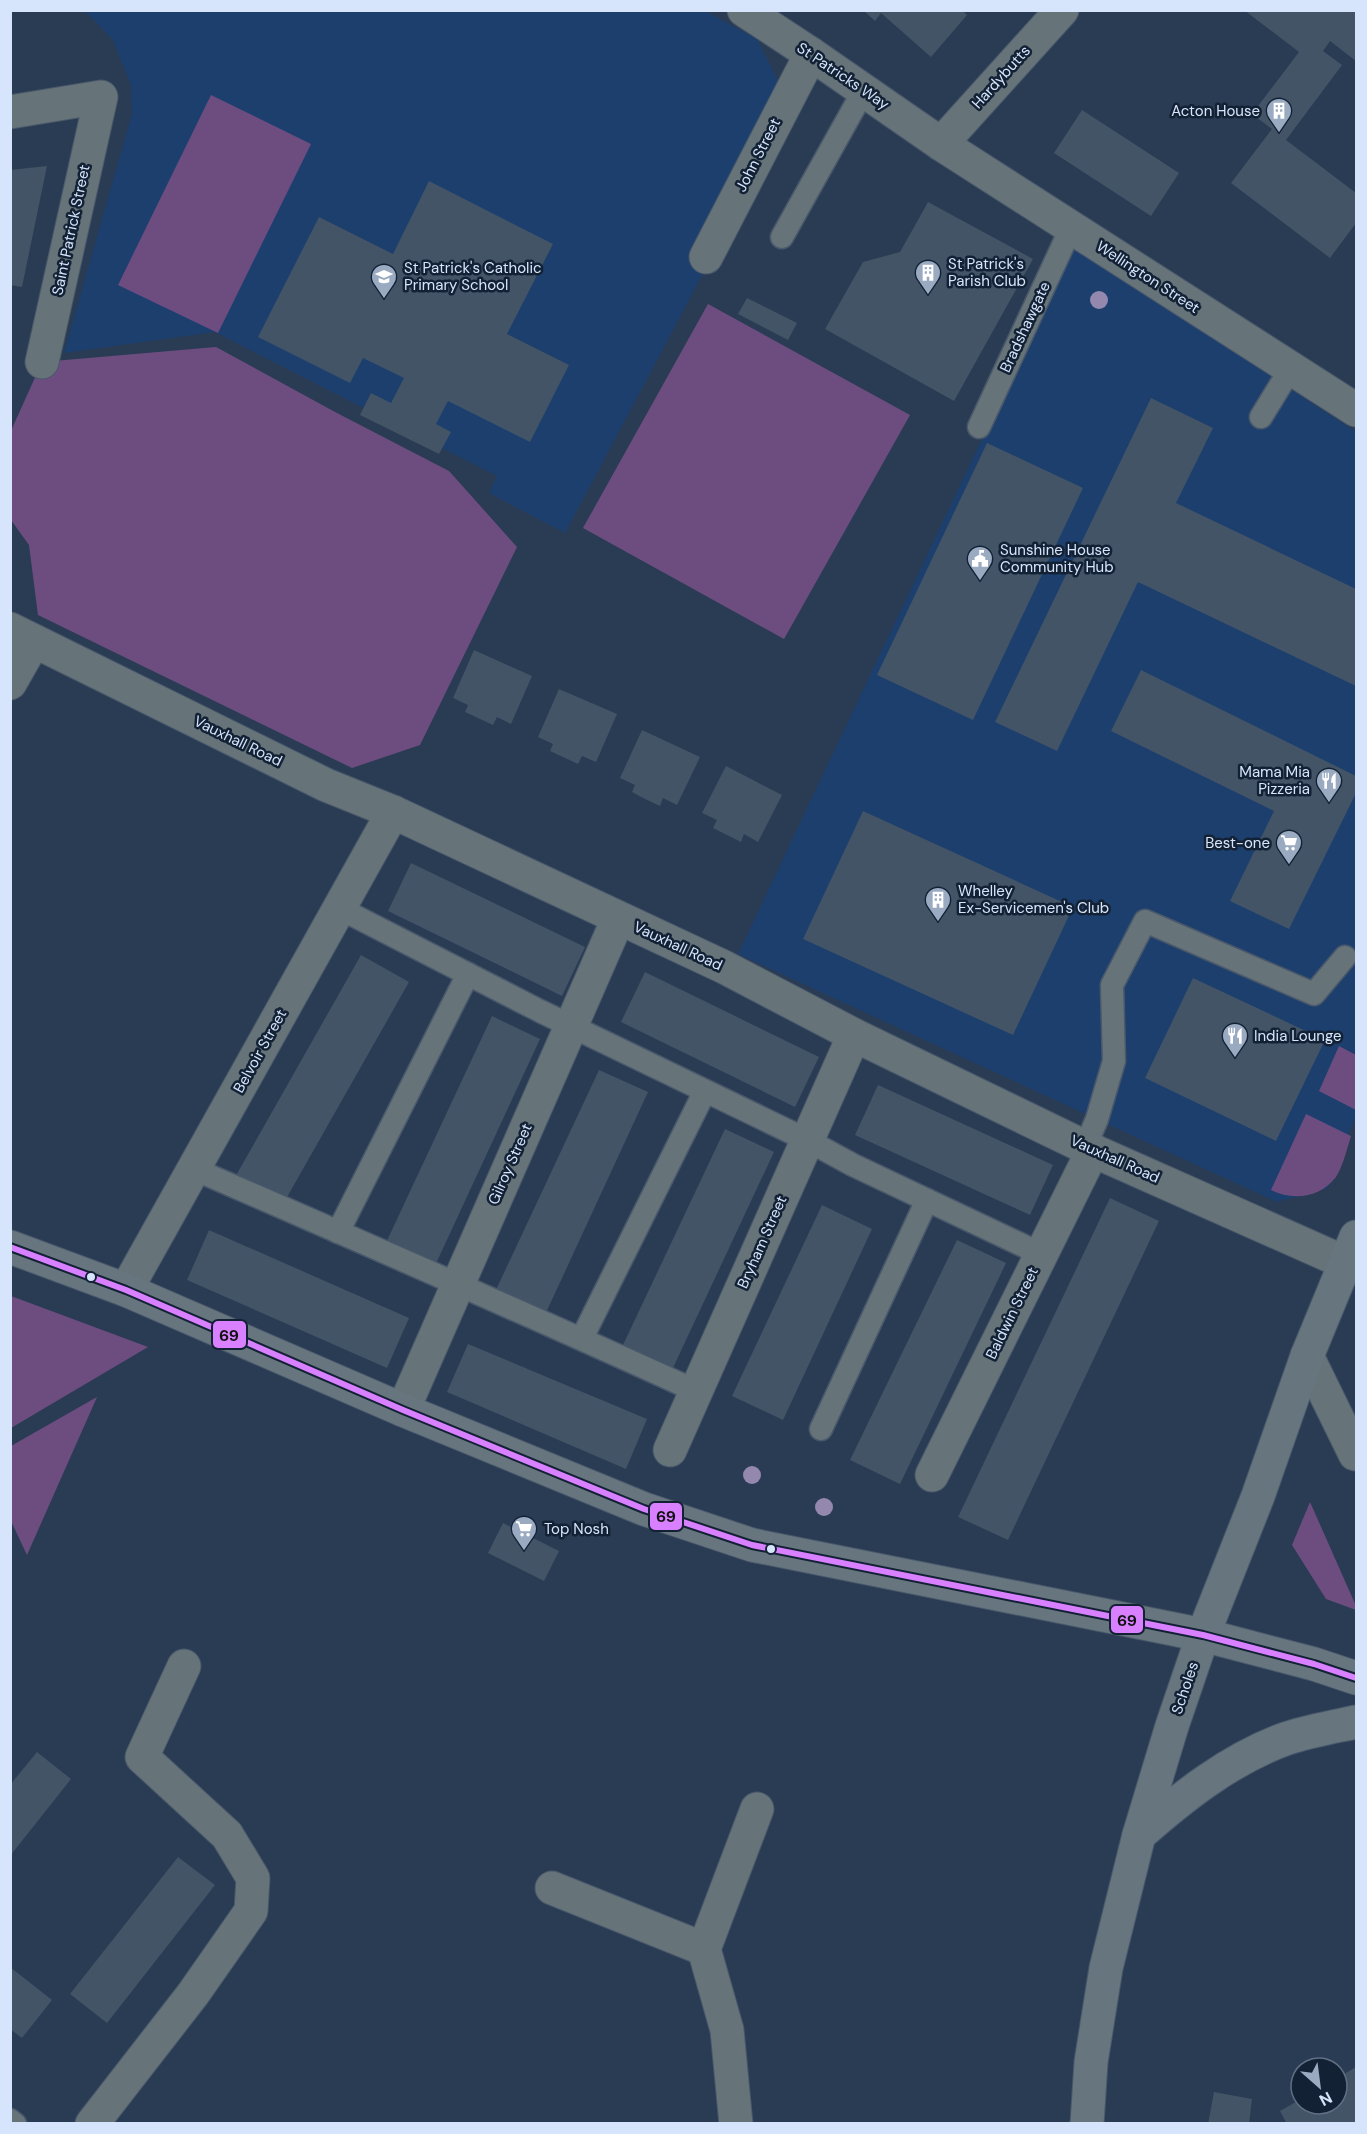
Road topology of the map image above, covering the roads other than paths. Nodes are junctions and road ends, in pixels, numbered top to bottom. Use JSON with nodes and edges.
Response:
{"nodes":[{"id":1,"x":744,"y":10,"type":"edge"},
{"id":2,"x":1062,"y":10,"type":"edge"},
{"id":3,"x":811,"y":54,"type":"junction"},
{"id":4,"x":864,"y":90,"type":"junction"},
{"id":5,"x":10,"y":112,"type":"edge"},
{"id":6,"x":941,"y":144,"type":"junction"},
{"id":7,"x":1071,"y":228,"type":"junction"},
{"id":8,"x":782,"y":237,"type":"dead end"},
{"id":9,"x":706,"y":257,"type":"dead end"},
{"id":10,"x":42,"y":363,"type":"dead end"},
{"id":11,"x":1291,"y":368,"type":"junction"},
{"id":12,"x":1356,"y":410,"type":"edge"},
{"id":13,"x":1261,"y":417,"type":"dead end"},
{"id":14,"x":980,"y":427,"type":"dead end"},
{"id":15,"x":22,"y":635,"type":"edge"},
{"id":16,"x":10,"y":683,"type":"edge"},
{"id":17,"x":393,"y":812,"type":"junction"},
{"id":18,"x":339,"y":908,"type":"junction"},
{"id":19,"x":618,"y":919,"type":"junction"},
{"id":20,"x":1345,"y":957,"type":"dead end"},
{"id":21,"x":468,"y":974,"type":"junction"},
{"id":22,"x":570,"y":1026,"type":"junction"},
{"id":23,"x":854,"y":1035,"type":"junction"},
{"id":24,"x":705,"y":1091,"type":"junction"},
{"id":25,"x":807,"y":1140,"type":"junction"},
{"id":26,"x":1089,"y":1148,"type":"junction"},
{"id":27,"x":194,"y":1168,"type":"junction"},
{"id":28,"x":927,"y":1200,"type":"junction"},
{"id":29,"x":338,"y":1232,"type":"junction"},
{"id":30,"x":10,"y":1248,"type":"edge"},
{"id":31,"x":1351,"y":1250,"type":"edge"},
{"id":32,"x":1041,"y":1254,"type":"junction"},
{"id":33,"x":457,"y":1285,"type":"junction"},
{"id":34,"x":126,"y":1290,"type":"junction"},
{"id":35,"x":582,"y":1338,"type":"junction"},
{"id":36,"x":1307,"y":1356,"type":"junction"},
{"id":37,"x":696,"y":1391,"type":"junction"},
{"id":38,"x":403,"y":1410,"type":"junction"},
{"id":39,"x":821,"y":1429,"type":"dead end"},
{"id":40,"x":670,"y":1450,"type":"dead end"},
{"id":41,"x":1355,"y":1454,"type":"dead end"},
{"id":42,"x":932,"y":1475,"type":"dead end"},
{"id":43,"x":1203,"y":1635,"type":"junction"},
{"id":44,"x":184,"y":1666,"type":"dead end"},
{"id":45,"x":1356,"y":1678,"type":"edge"},
{"id":46,"x":1356,"y":1722,"type":"edge"},
{"id":47,"x":757,"y":1809,"type":"dead end"},
{"id":48,"x":1139,"y":1835,"type":"junction"},
{"id":49,"x":552,"y":1888,"type":"dead end"},
{"id":50,"x":704,"y":1950,"type":"junction"},
{"id":51,"x":10,"y":2120,"type":"edge"},
{"id":52,"x":15,"y":2124,"type":"edge"},
{"id":53,"x":92,"y":2124,"type":"edge"},
{"id":54,"x":736,"y":2124,"type":"edge"},
{"id":55,"x":1088,"y":2124,"type":"edge"}],
"edges":[{"from":1,"to":3,"type":"street","name":"St Patricks Way"},
{"from":2,"to":6,"type":"street","name":"Hardybutts"},
{"from":3,"to":4,"type":"street","name":"St Patricks Way"},
{"from":3,"to":9,"type":"street","name":"John Street"},
{"from":4,"to":6,"type":"street","name":"St Patricks Way"},
{"from":4,"to":8,"type":"lane"},
{"from":5,"to":10,"type":"street","name":"Saint Patrick Street"},
{"from":6,"to":7,"type":"street","name":"Wellington Street"},
{"from":7,"to":11,"type":"street","name":"Wellington Street"},
{"from":7,"to":14,"type":"lane","name":"Bradshawgate"},
{"from":11,"to":12,"type":"street","name":"Wellington Street"},
{"from":11,"to":13,"type":"lane"},
{"from":15,"to":16,"type":"street"},
{"from":15,"to":17,"type":"street","name":"Vauxhall Road"},
{"from":17,"to":18,"type":"street","name":"Belvoir Street"},
{"from":17,"to":19,"type":"street","name":"Vauxhall Road"},
{"from":18,"to":21,"type":"lane"},
{"from":18,"to":27,"type":"street","name":"Belvoir Street"},
{"from":19,"to":22,"type":"street","name":"Gilroy Street"},
{"from":19,"to":23,"type":"street","name":"Vauxhall Road"},
{"from":20,"to":26,"type":"lane"},
{"from":21,"to":22,"type":"lane"},
{"from":21,"to":29,"type":"lane"},
{"from":22,"to":24,"type":"lane"},
{"from":22,"to":33,"type":"street","name":"Gilroy Street"},
{"from":23,"to":25,"type":"street","name":"Bryham Street"},
{"from":23,"to":26,"type":"street","name":"Vauxhall Road"},
{"from":24,"to":25,"type":"lane"},
{"from":24,"to":35,"type":"lane"},
{"from":25,"to":28,"type":"lane"},
{"from":25,"to":37,"type":"street","name":"Bryham Street"},
{"from":26,"to":31,"type":"street","name":"Vauxhall Road"},
{"from":26,"to":32,"type":"street","name":"Baldwin Street"},
{"from":27,"to":29,"type":"lane"},
{"from":27,"to":34,"type":"street","name":"Belvoir Street"},
{"from":28,"to":32,"type":"lane"},
{"from":28,"to":39,"type":"lane"},
{"from":29,"to":33,"type":"lane"},
{"from":30,"to":34,"type":"street"},
{"from":31,"to":36,"type":"street","name":"Scholes"},
{"from":32,"to":42,"type":"street","name":"Baldwin Street"},
{"from":33,"to":35,"type":"lane"},
{"from":33,"to":38,"type":"street","name":"Gilroy Street"},
{"from":34,"to":38,"type":"street"},
{"from":35,"to":37,"type":"lane"},
{"from":36,"to":41,"type":"street"},
{"from":36,"to":43,"type":"street","name":"Scholes"},
{"from":37,"to":40,"type":"street","name":"Bryham Street"},
{"from":38,"to":43,"type":"street"},
{"from":43,"to":45,"type":"street"},
{"from":43,"to":48,"type":"street","name":"Scholes"},
{"from":44,"to":53,"type":"street"},
{"from":46,"to":48,"type":"street"},
{"from":47,"to":50,"type":"street"},
{"from":48,"to":55,"type":"street","name":"Scholes"},
{"from":49,"to":50,"type":"street"},
{"from":50,"to":54,"type":"street"},
{"from":51,"to":52,"type":"lane"}]}
